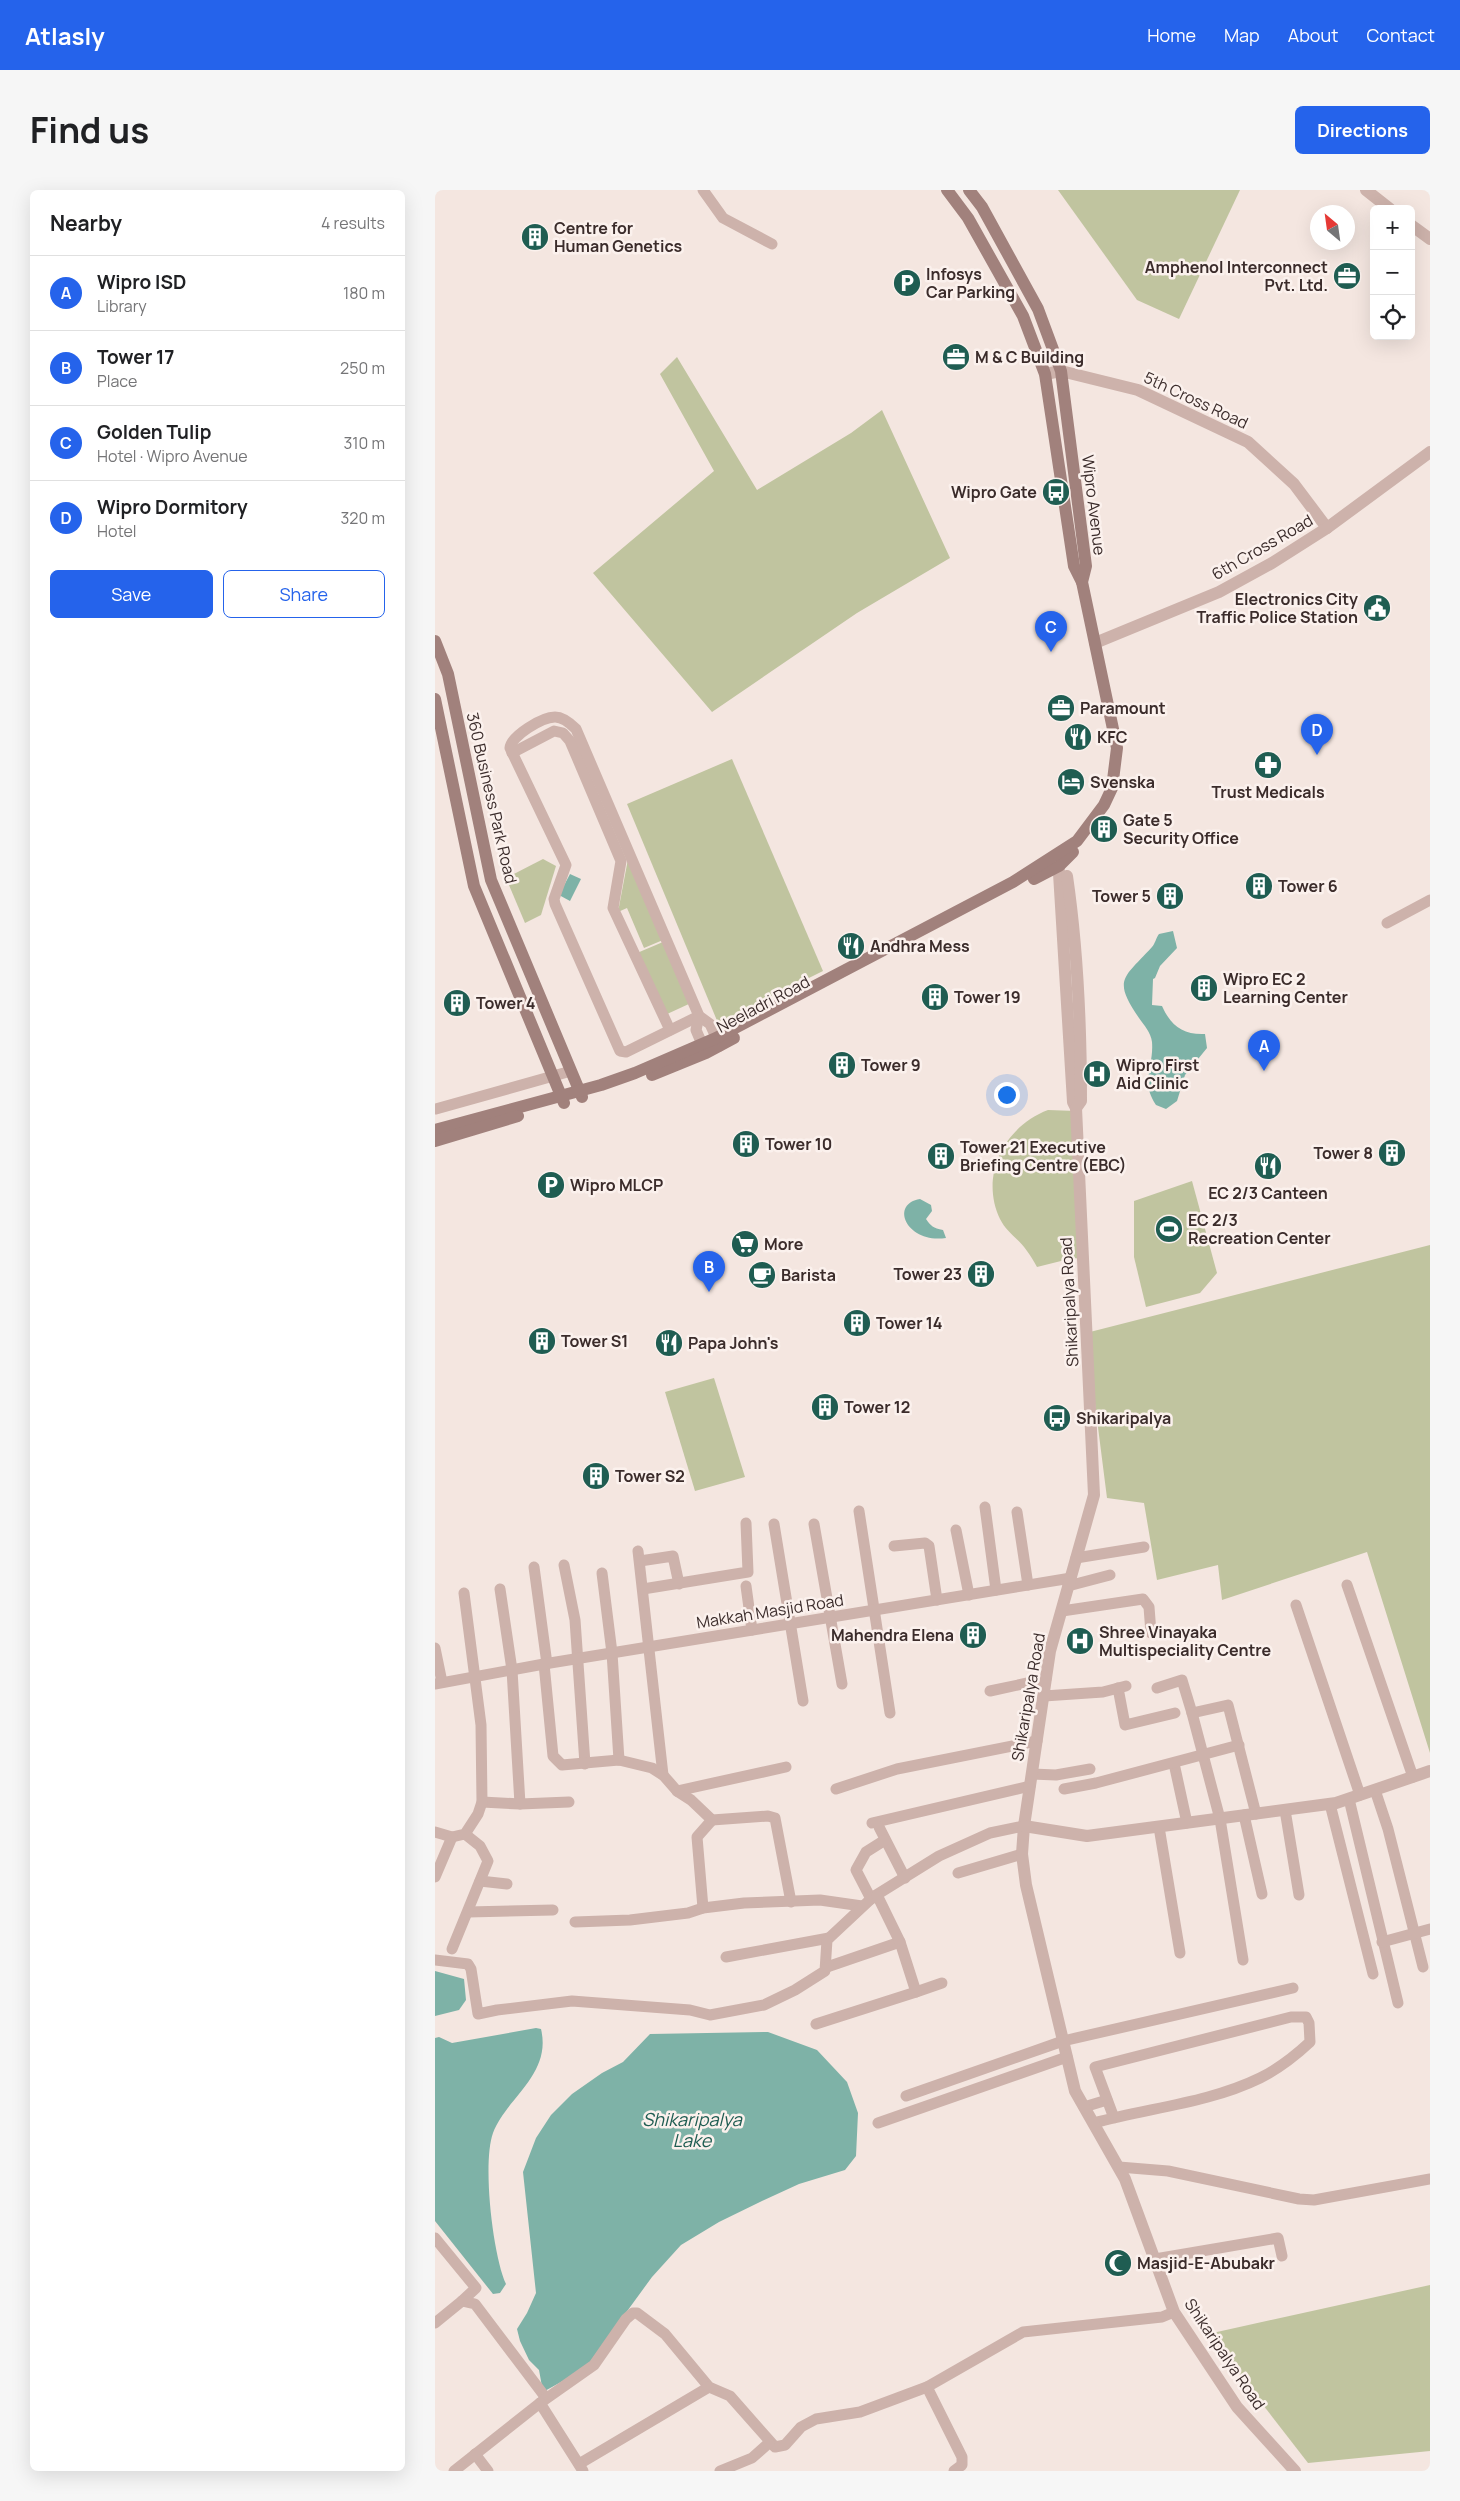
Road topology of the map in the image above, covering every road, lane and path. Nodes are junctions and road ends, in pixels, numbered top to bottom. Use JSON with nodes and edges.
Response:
{"nodes":[{"id":1,"x":703,"y":190,"type":"edge"},
{"id":2,"x":947,"y":190,"type":"edge"},
{"id":3,"x":969,"y":190,"type":"edge"},
{"id":4,"x":1366,"y":190,"type":"edge"},
{"id":5,"x":1385,"y":205,"type":"edge"},
{"id":6,"x":1415,"y":228,"type":"edge"},
{"id":7,"x":1430,"y":240,"type":"edge"},
{"id":8,"x":772,"y":244,"type":"dead end"},
{"id":9,"x":1061,"y":371,"type":"junction"},
{"id":10,"x":1045,"y":374,"type":"junction"},
{"id":11,"x":1430,"y":452,"type":"edge"},
{"id":12,"x":1327,"y":528,"type":"junction"},
{"id":13,"x":1082,"y":582,"type":"junction"},
{"id":14,"x":435,"y":641,"type":"edge"},
{"id":15,"x":1095,"y":643,"type":"junction"},
{"id":16,"x":435,"y":700,"type":"edge"},
{"id":17,"x":512,"y":753,"type":"junction"},
{"id":18,"x":1061,"y":857,"type":"junction"},
{"id":19,"x":1430,"y":900,"type":"edge"},
{"id":20,"x":1387,"y":923,"type":"dead end"},
{"id":21,"x":699,"y":1016,"type":"junction"},
{"id":22,"x":670,"y":1030,"type":"junction"},
{"id":23,"x":718,"y":1042,"type":"junction"},
{"id":24,"x":704,"y":1049,"type":"junction"},
{"id":25,"x":571,"y":1071,"type":"junction"},
{"id":26,"x":553,"y":1076,"type":"junction"},
{"id":27,"x":581,"y":1094,"type":"junction"},
{"id":28,"x":563,"y":1099,"type":"junction"},
{"id":29,"x":435,"y":1108,"type":"edge"},
{"id":30,"x":439,"y":1129,"type":"edge"},
{"id":31,"x":435,"y":1141,"type":"edge"},
{"id":32,"x":985,"y":1507,"type":"dead end"},
{"id":33,"x":859,"y":1511,"type":"dead end"},
{"id":34,"x":1017,"y":1512,"type":"dead end"},
{"id":35,"x":745,"y":1523,"type":"dead end"},
{"id":36,"x":774,"y":1524,"type":"dead end"},
{"id":37,"x":814,"y":1524,"type":"dead end"},
{"id":38,"x":956,"y":1530,"type":"dead end"},
{"id":39,"x":894,"y":1546,"type":"dead end"},
{"id":40,"x":1144,"y":1547,"type":"dead end"},
{"id":41,"x":1077,"y":1558,"type":"junction"},
{"id":42,"x":564,"y":1566,"type":"dead end"},
{"id":43,"x":534,"y":1567,"type":"dead end"},
{"id":44,"x":602,"y":1573,"type":"dead end"},
{"id":45,"x":1111,"y":1575,"type":"dead end"},
{"id":46,"x":1070,"y":1582,"type":"junction"},
{"id":47,"x":679,"y":1584,"type":"junction"},
{"id":48,"x":1028,"y":1585,"type":"junction"},
{"id":49,"x":1347,"y":1585,"type":"dead end"},
{"id":50,"x":746,"y":1586,"type":"dead end"},
{"id":51,"x":500,"y":1589,"type":"dead end"},
{"id":52,"x":643,"y":1589,"type":"junction"},
{"id":53,"x":996,"y":1590,"type":"junction"},
{"id":54,"x":464,"y":1593,"type":"dead end"},
{"id":55,"x":969,"y":1594,"type":"junction"},
{"id":56,"x":937,"y":1600,"type":"junction"},
{"id":57,"x":1296,"y":1606,"type":"dead end"},
{"id":58,"x":875,"y":1610,"type":"junction"},
{"id":59,"x":1062,"y":1611,"type":"junction"},
{"id":60,"x":829,"y":1618,"type":"junction"},
{"id":61,"x":792,"y":1624,"type":"junction"},
{"id":62,"x":752,"y":1630,"type":"junction"},
{"id":63,"x":1151,"y":1633,"type":"dead end"},
{"id":64,"x":651,"y":1647,"type":"junction"},
{"id":65,"x":435,"y":1648,"type":"edge"},
{"id":66,"x":612,"y":1653,"type":"junction"},
{"id":67,"x":578,"y":1659,"type":"junction"},
{"id":68,"x":545,"y":1664,"type":"junction"},
{"id":69,"x":512,"y":1670,"type":"junction"},
{"id":70,"x":475,"y":1676,"type":"junction"},
{"id":71,"x":1046,"y":1679,"type":"junction"},
{"id":72,"x":439,"y":1683,"type":"edge"},
{"id":73,"x":842,"y":1684,"type":"dead end"},
{"id":74,"x":1157,"y":1688,"type":"dead end"},
{"id":75,"x":990,"y":1691,"type":"dead end"},
{"id":76,"x":1043,"y":1696,"type":"junction"},
{"id":77,"x":803,"y":1701,"type":"dead end"},
{"id":78,"x":889,"y":1713,"type":"dead end"},
{"id":79,"x":1192,"y":1713,"type":"junction"},
{"id":80,"x":1175,"y":1714,"type":"dead end"},
{"id":81,"x":1037,"y":1741,"type":"junction"},
{"id":82,"x":1239,"y":1744,"type":"junction"},
{"id":83,"x":1205,"y":1753,"type":"junction"},
{"id":84,"x":619,"y":1760,"type":"junction"},
{"id":85,"x":585,"y":1764,"type":"junction"},
{"id":86,"x":786,"y":1767,"type":"dead end"},
{"id":87,"x":1090,"y":1768,"type":"dead end"},
{"id":88,"x":1175,"y":1768,"type":"dead end"},
{"id":89,"x":1430,"y":1771,"type":"edge"},
{"id":90,"x":663,"y":1775,"type":"junction"},
{"id":91,"x":1413,"y":1777,"type":"junction"},
{"id":92,"x":1031,"y":1780,"type":"junction"},
{"id":93,"x":836,"y":1789,"type":"dead end"},
{"id":94,"x":1064,"y":1789,"type":"dead end"},
{"id":95,"x":1375,"y":1790,"type":"junction"},
{"id":96,"x":677,"y":1791,"type":"junction"},
{"id":97,"x":1354,"y":1797,"type":"junction"},
{"id":98,"x":482,"y":1802,"type":"junction"},
{"id":99,"x":569,"y":1802,"type":"dead end"},
{"id":100,"x":519,"y":1804,"type":"junction"},
{"id":101,"x":1330,"y":1804,"type":"junction"},
{"id":102,"x":1285,"y":1810,"type":"junction"},
{"id":103,"x":1250,"y":1815,"type":"junction"},
{"id":104,"x":1220,"y":1819,"type":"junction"},
{"id":105,"x":712,"y":1820,"type":"junction"},
{"id":106,"x":1187,"y":1823,"type":"junction"},
{"id":107,"x":1024,"y":1826,"type":"junction"},
{"id":108,"x":1159,"y":1827,"type":"junction"},
{"id":109,"x":435,"y":1832,"type":"edge"},
{"id":110,"x":465,"y":1834,"type":"junction"},
{"id":111,"x":452,"y":1837,"type":"junction"},
{"id":112,"x":885,"y":1840,"type":"junction"},
{"id":113,"x":1022,"y":1854,"type":"junction"},
{"id":114,"x":958,"y":1873,"type":"dead end"},
{"id":115,"x":435,"y":1877,"type":"edge"},
{"id":116,"x":905,"y":1878,"type":"junction"},
{"id":117,"x":480,"y":1881,"type":"junction"},
{"id":118,"x":507,"y":1884,"type":"dead end"},
{"id":119,"x":1262,"y":1894,"type":"dead end"},
{"id":120,"x":1299,"y":1895,"type":"dead end"},
{"id":121,"x":870,"y":1900,"type":"junction"},
{"id":122,"x":791,"y":1902,"type":"junction"},
{"id":123,"x":703,"y":1908,"type":"junction"},
{"id":124,"x":553,"y":1910,"type":"dead end"},
{"id":125,"x":468,"y":1912,"type":"junction"},
{"id":126,"x":575,"y":1922,"type":"dead end"},
{"id":127,"x":1430,"y":1928,"type":"edge"},
{"id":128,"x":1414,"y":1932,"type":"junction"},
{"id":129,"x":829,"y":1938,"type":"junction"},
{"id":130,"x":900,"y":1942,"type":"junction"},
{"id":131,"x":1382,"y":1942,"type":"junction"},
{"id":132,"x":452,"y":1949,"type":"dead end"},
{"id":133,"x":1180,"y":1953,"type":"dead end"},
{"id":134,"x":726,"y":1957,"type":"dead end"},
{"id":135,"x":435,"y":1960,"type":"edge"},
{"id":136,"x":1243,"y":1960,"type":"dead end"},
{"id":137,"x":827,"y":1966,"type":"junction"},
{"id":138,"x":1423,"y":1967,"type":"dead end"},
{"id":139,"x":1373,"y":1974,"type":"dead end"},
{"id":140,"x":942,"y":1984,"type":"dead end"},
{"id":141,"x":1293,"y":1988,"type":"dead end"},
{"id":142,"x":916,"y":1992,"type":"junction"},
{"id":143,"x":1398,"y":2003,"type":"dead end"},
{"id":144,"x":816,"y":2024,"type":"dead end"},
{"id":145,"x":1063,"y":2041,"type":"junction"},
{"id":146,"x":1067,"y":2057,"type":"junction"},
{"id":147,"x":906,"y":2096,"type":"dead end"},
{"id":148,"x":1107,"y":2100,"type":"junction"},
{"id":149,"x":1084,"y":2106,"type":"junction"},
{"id":150,"x":1114,"y":2118,"type":"junction"},
{"id":151,"x":878,"y":2123,"type":"dead end"},
{"id":152,"x":1094,"y":2123,"type":"junction"},
{"id":153,"x":1119,"y":2167,"type":"junction"},
{"id":154,"x":1430,"y":2179,"type":"edge"},
{"id":155,"x":435,"y":2238,"type":"edge"},
{"id":156,"x":1281,"y":2256,"type":"dead end"},
{"id":157,"x":1155,"y":2259,"type":"junction"},
{"id":158,"x":462,"y":2301,"type":"junction"},
{"id":159,"x":1174,"y":2312,"type":"junction"},
{"id":160,"x":437,"y":2318,"type":"edge"},
{"id":161,"x":709,"y":2387,"type":"junction"},
{"id":162,"x":927,"y":2387,"type":"junction"},
{"id":163,"x":543,"y":2400,"type":"junction"},
{"id":164,"x":769,"y":2442,"type":"junction"},
{"id":165,"x":475,"y":2454,"type":"junction"},
{"id":166,"x":581,"y":2467,"type":"edge"},
{"id":167,"x":455,"y":2471,"type":"edge"},
{"id":168,"x":488,"y":2471,"type":"edge"},
{"id":169,"x":720,"y":2471,"type":"edge"},
{"id":170,"x":954,"y":2471,"type":"edge"},
{"id":171,"x":1295,"y":2471,"type":"edge"}],
"edges":[{"from":1,"to":8,"type":"street"},
{"from":2,"to":10,"type":"main road","name":"Wipro Avenue"},
{"from":3,"to":9,"type":"main road","name":"Wipro Avenue"},
{"from":4,"to":5,"type":"street"},
{"from":6,"to":7,"type":"street"},
{"from":9,"to":10,"type":"street","name":"5th Cross Road"},
{"from":9,"to":12,"type":"street","name":"5th Cross Road"},
{"from":9,"to":13,"type":"main road","name":"Wipro Avenue"},
{"from":10,"to":13,"type":"main road","name":"Wipro Avenue"},
{"from":11,"to":12,"type":"street","name":"6th Cross Road"},
{"from":12,"to":15,"type":"street","name":"6th Cross Road"},
{"from":13,"to":15,"type":"main road","name":"Wipro Avenue"},
{"from":14,"to":25,"type":"main road","name":"360 Business Park Road"},
{"from":15,"to":18,"type":"main road","name":"Wipro Avenue"},
{"from":16,"to":26,"type":"main road","name":"360 Business Park Road"},
{"from":17,"to":21,"type":"street"},
{"from":17,"to":22,"type":"street"},
{"from":17,"to":22,"type":"street"},
{"from":18,"to":23,"type":"main road","name":"Neeladri Road"},
{"from":18,"to":41,"type":"street","name":"Shikaripalya Road"},
{"from":19,"to":20,"type":"street"},
{"from":21,"to":22,"type":"street"},
{"from":21,"to":23,"type":"street"},
{"from":21,"to":24,"type":"street"},
{"from":23,"to":24,"type":"main road","name":"Neeladri Road"},
{"from":24,"to":27,"type":"main road","name":"Neeladri Road"},
{"from":25,"to":26,"type":"street"},
{"from":25,"to":27,"type":"main road","name":"360 Business Park Road"},
{"from":26,"to":28,"type":"main road","name":"360 Business Park Road"},
{"from":26,"to":29,"type":"street"},
{"from":27,"to":28,"type":"main road","name":"Neeladri Road"},
{"from":28,"to":30,"type":"main road","name":"Neeladri Road"},
{"from":28,"to":31,"type":"main road","name":"Neeladri Road"},
{"from":29,"to":30,"type":"street"},
{"from":32,"to":53,"type":"street"},
{"from":33,"to":58,"type":"street"},
{"from":34,"to":48,"type":"street"},
{"from":35,"to":47,"type":"street"},
{"from":36,"to":61,"type":"street"},
{"from":37,"to":60,"type":"street"},
{"from":38,"to":55,"type":"street"},
{"from":39,"to":56,"type":"street"},
{"from":40,"to":41,"type":"street"},
{"from":41,"to":46,"type":"street","name":"Shikaripalya Road"},
{"from":42,"to":67,"type":"street"},
{"from":43,"to":68,"type":"street"},
{"from":44,"to":66,"type":"street"},
{"from":45,"to":46,"type":"street","name":"Makkah Masjid Road"},
{"from":46,"to":48,"type":"street","name":"Makkah Masjid Road"},
{"from":46,"to":59,"type":"street","name":"Shikaripalya Road"},
{"from":47,"to":52,"type":"street"},
{"from":47,"to":52,"type":"street"},
{"from":48,"to":53,"type":"street","name":"Makkah Masjid Road"},
{"from":49,"to":91,"type":"street"},
{"from":50,"to":62,"type":"street"},
{"from":51,"to":69,"type":"street"},
{"from":52,"to":64,"type":"street"},
{"from":53,"to":55,"type":"street","name":"Makkah Masjid Road"},
{"from":54,"to":70,"type":"street"},
{"from":55,"to":56,"type":"street","name":"Makkah Masjid Road"},
{"from":56,"to":58,"type":"street","name":"Makkah Masjid Road"},
{"from":57,"to":97,"type":"street"},
{"from":58,"to":60,"type":"street","name":"Makkah Masjid Road"},
{"from":58,"to":78,"type":"street"},
{"from":59,"to":63,"type":"street"},
{"from":59,"to":71,"type":"street","name":"Shikaripalya Road"},
{"from":60,"to":61,"type":"street","name":"Makkah Masjid Road"},
{"from":60,"to":73,"type":"street"},
{"from":61,"to":62,"type":"street","name":"Makkah Masjid Road"},
{"from":61,"to":77,"type":"street"},
{"from":62,"to":64,"type":"street","name":"Makkah Masjid Road"},
{"from":64,"to":66,"type":"street","name":"Makkah Masjid Road"},
{"from":64,"to":90,"type":"street"},
{"from":65,"to":72,"type":"street"},
{"from":66,"to":67,"type":"street","name":"Makkah Masjid Road"},
{"from":66,"to":84,"type":"street"},
{"from":67,"to":68,"type":"street","name":"Makkah Masjid Road"},
{"from":67,"to":85,"type":"street"},
{"from":68,"to":69,"type":"street","name":"Makkah Masjid Road"},
{"from":68,"to":85,"type":"street"},
{"from":69,"to":70,"type":"street","name":"Makkah Masjid Road"},
{"from":69,"to":100,"type":"street"},
{"from":70,"to":72,"type":"street","name":"Makkah Masjid Road"},
{"from":70,"to":98,"type":"street"},
{"from":71,"to":75,"type":"street"},
{"from":71,"to":76,"type":"street","name":"Shikaripalya Road"},
{"from":74,"to":79,"type":"street"},
{"from":76,"to":80,"type":"street"},
{"from":76,"to":81,"type":"street","name":"Shikaripalya Road"},
{"from":79,"to":82,"type":"street"},
{"from":79,"to":83,"type":"street"},
{"from":81,"to":92,"type":"street","name":"Shikaripalya Road"},
{"from":81,"to":93,"type":"street"},
{"from":82,"to":83,"type":"street"},
{"from":82,"to":103,"type":"street"},
{"from":83,"to":94,"type":"street"},
{"from":83,"to":104,"type":"street"},
{"from":84,"to":85,"type":"street"},
{"from":84,"to":90,"type":"street"},
{"from":86,"to":96,"type":"street"},
{"from":87,"to":92,"type":"street"},
{"from":88,"to":106,"type":"street"},
{"from":89,"to":91,"type":"street"},
{"from":90,"to":96,"type":"street"},
{"from":91,"to":95,"type":"street"},
{"from":92,"to":107,"type":"street","name":"Shikaripalya Road"},
{"from":92,"to":112,"type":"street"},
{"from":95,"to":97,"type":"street"},
{"from":95,"to":128,"type":"street"},
{"from":96,"to":105,"type":"street"},
{"from":97,"to":101,"type":"street"},
{"from":97,"to":131,"type":"street"},
{"from":98,"to":100,"type":"street"},
{"from":98,"to":110,"type":"street"},
{"from":99,"to":100,"type":"street"},
{"from":101,"to":102,"type":"street"},
{"from":101,"to":139,"type":"street"},
{"from":102,"to":103,"type":"street"},
{"from":102,"to":120,"type":"street"},
{"from":103,"to":104,"type":"street"},
{"from":103,"to":119,"type":"street"},
{"from":104,"to":106,"type":"street"},
{"from":104,"to":136,"type":"street"},
{"from":105,"to":122,"type":"street"},
{"from":105,"to":123,"type":"street"},
{"from":106,"to":108,"type":"street"},
{"from":107,"to":108,"type":"street"},
{"from":107,"to":113,"type":"street","name":"Shikaripalya Road"},
{"from":107,"to":116,"type":"street"},
{"from":108,"to":133,"type":"street"},
{"from":109,"to":111,"type":"street"},
{"from":110,"to":111,"type":"street"},
{"from":110,"to":117,"type":"street"},
{"from":111,"to":115,"type":"street"},
{"from":112,"to":116,"type":"street"},
{"from":112,"to":121,"type":"street"},
{"from":113,"to":114,"type":"street"},
{"from":113,"to":145,"type":"street","name":"Shikaripalya Road"},
{"from":116,"to":121,"type":"street"},
{"from":117,"to":118,"type":"street"},
{"from":117,"to":125,"type":"street"},
{"from":121,"to":122,"type":"street"},
{"from":121,"to":129,"type":"street"},
{"from":121,"to":130,"type":"street"},
{"from":122,"to":123,"type":"street"},
{"from":123,"to":126,"type":"street"},
{"from":124,"to":125,"type":"street"},
{"from":125,"to":132,"type":"street"},
{"from":127,"to":128,"type":"street"},
{"from":128,"to":131,"type":"street"},
{"from":128,"to":138,"type":"street"},
{"from":129,"to":134,"type":"street"},
{"from":129,"to":137,"type":"street"},
{"from":130,"to":137,"type":"street"},
{"from":130,"to":142,"type":"street"},
{"from":131,"to":143,"type":"street"},
{"from":135,"to":137,"type":"street"},
{"from":140,"to":142,"type":"street"},
{"from":141,"to":145,"type":"street"},
{"from":142,"to":144,"type":"street"},
{"from":145,"to":146,"type":"street","name":"Shikaripalya Road"},
{"from":145,"to":147,"type":"street"},
{"from":146,"to":149,"type":"street","name":"Shikaripalya Road"},
{"from":146,"to":151,"type":"street"},
{"from":148,"to":149,"type":"street"},
{"from":148,"to":150,"type":"street"},
{"from":148,"to":150,"type":"street"},
{"from":149,"to":152,"type":"street","name":"Shikaripalya Road"},
{"from":150,"to":152,"type":"street"},
{"from":152,"to":153,"type":"street","name":"Shikaripalya Road"},
{"from":153,"to":154,"type":"street"},
{"from":153,"to":157,"type":"street","name":"Shikaripalya Road"},
{"from":155,"to":158,"type":"street"},
{"from":156,"to":157,"type":"street"},
{"from":157,"to":159,"type":"street","name":"Shikaripalya Road"},
{"from":158,"to":160,"type":"street"},
{"from":158,"to":163,"type":"street"},
{"from":159,"to":162,"type":"street"},
{"from":159,"to":171,"type":"street","name":"Shikaripalya Road"},
{"from":161,"to":163,"type":"street"},
{"from":161,"to":164,"type":"street"},
{"from":161,"to":166,"type":"street"},
{"from":162,"to":164,"type":"street"},
{"from":162,"to":170,"type":"street"},
{"from":163,"to":165,"type":"street"},
{"from":163,"to":166,"type":"street"},
{"from":164,"to":169,"type":"street"},
{"from":165,"to":167,"type":"street"},
{"from":165,"to":168,"type":"street"}]}
